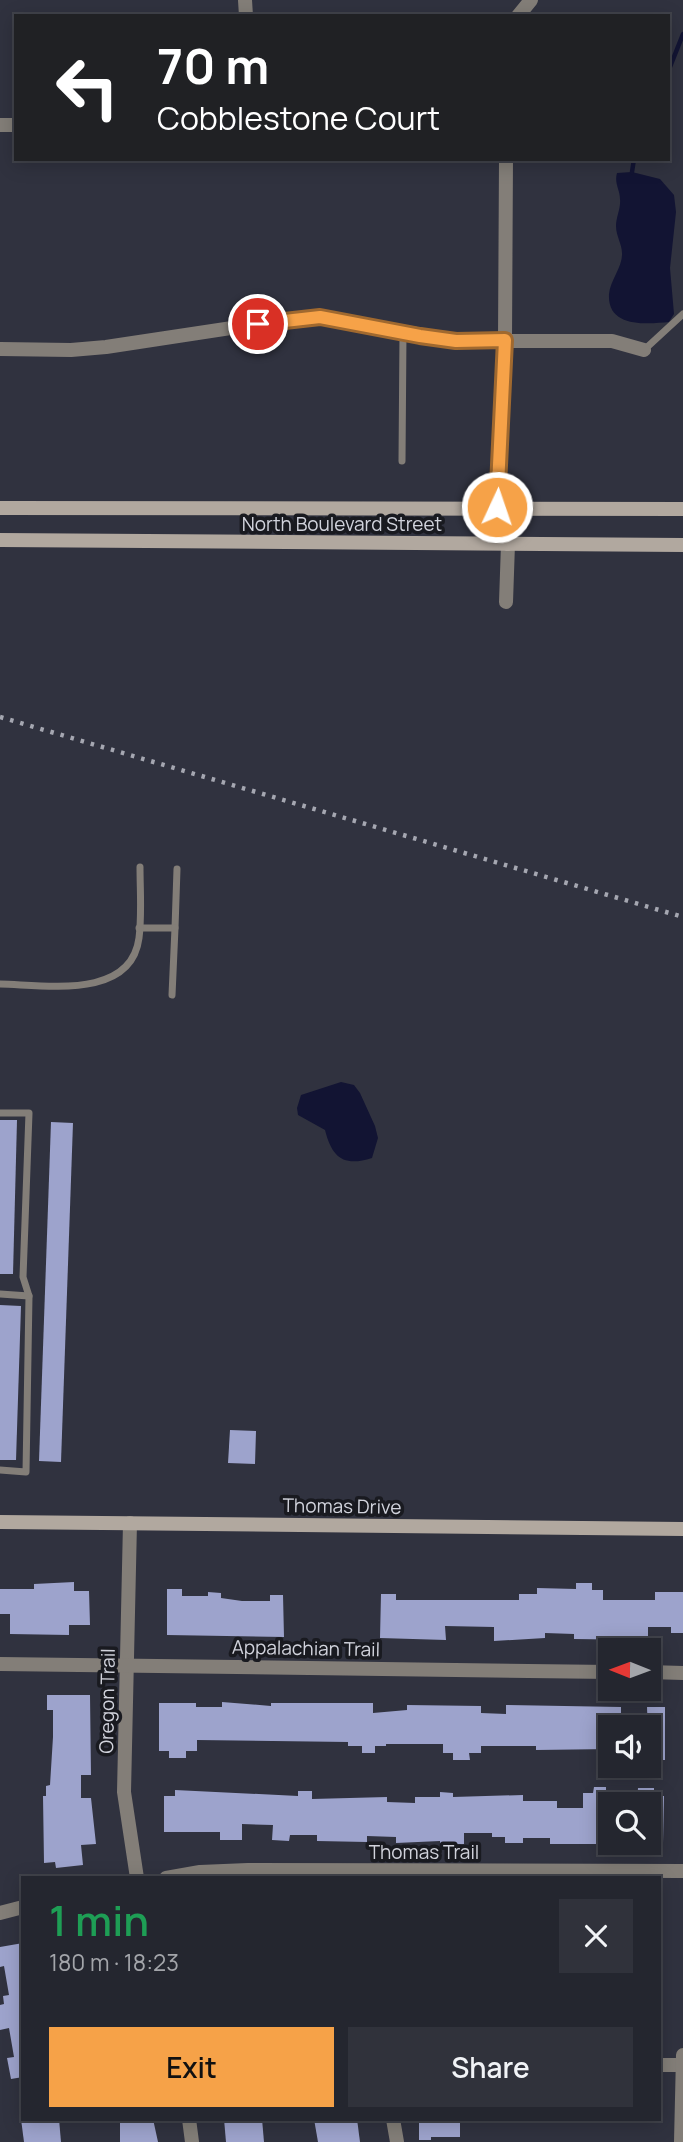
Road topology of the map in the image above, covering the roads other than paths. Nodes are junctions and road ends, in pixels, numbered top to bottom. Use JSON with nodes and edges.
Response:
{"nodes":[{"id":1,"x":506,"y":161,"type":"edge"},
{"id":2,"x":683,"y":314,"type":"edge"},
{"id":3,"x":403,"y":333,"type":"junction"},
{"id":4,"x":505,"y":340,"type":"junction"},
{"id":5,"x":0,"y":349,"type":"edge"},
{"id":6,"x":644,"y":350,"type":"joint"},
{"id":7,"x":402,"y":461,"type":"dead end"},
{"id":8,"x":497,"y":507,"type":"junction"},
{"id":9,"x":0,"y":508,"type":"edge"},
{"id":10,"x":683,"y":509,"type":"edge"},
{"id":11,"x":0,"y":540,"type":"edge"},
{"id":12,"x":508,"y":544,"type":"junction"},
{"id":13,"x":683,"y":545,"type":"edge"},
{"id":14,"x":506,"y":602,"type":"dead end"},
{"id":15,"x":141,"y":867,"type":"dead end"},
{"id":16,"x":177,"y":870,"type":"dead end"},
{"id":17,"x":139,"y":928,"type":"junction"},
{"id":18,"x":175,"y":928,"type":"junction"},
{"id":19,"x":0,"y":984,"type":"edge"},
{"id":20,"x":172,"y":995,"type":"dead end"},
{"id":21,"x":0,"y":1113,"type":"edge"},
{"id":22,"x":0,"y":1294,"type":"edge"},
{"id":23,"x":29,"y":1296,"type":"junction"},
{"id":24,"x":0,"y":1470,"type":"edge"},
{"id":25,"x":0,"y":1522,"type":"edge"},
{"id":26,"x":130,"y":1523,"type":"junction"},
{"id":27,"x":683,"y":1529,"type":"edge"},
{"id":28,"x":0,"y":1664,"type":"edge"},
{"id":29,"x":127,"y":1665,"type":"junction"},
{"id":30,"x":598,"y":1672,"type":"edge"},
{"id":31,"x":662,"y":1672,"type":"edge"},
{"id":32,"x":683,"y":1672,"type":"edge"},
{"id":33,"x":683,"y":1871,"type":"edge"},
{"id":34,"x":374,"y":1875,"type":"edge"},
{"id":35,"x":137,"y":1876,"type":"edge"},
{"id":36,"x":177,"y":1876,"type":"edge"},
{"id":37,"x":21,"y":1908,"type":"edge"},
{"id":38,"x":0,"y":1913,"type":"edge"},
{"id":39,"x":683,"y":2054,"type":"edge"},
{"id":40,"x":661,"y":2065,"type":"edge"},
{"id":41,"x":682,"y":2065,"type":"edge"},
{"id":42,"x":189,"y":2121,"type":"edge"},
{"id":43,"x":393,"y":2121,"type":"edge"},
{"id":44,"x":192,"y":2142,"type":"edge"},
{"id":45,"x":397,"y":2142,"type":"edge"},
{"id":46,"x":681,"y":2142,"type":"edge"}],
"edges":[{"from":1,"to":4,"type":"street"},
{"from":2,"to":6,"type":"lane"},
{"from":3,"to":4,"type":"street"},
{"from":3,"to":5,"type":"street"},
{"from":3,"to":7,"type":"lane"},
{"from":4,"to":6,"type":"street"},
{"from":4,"to":8,"type":"street"},
{"from":8,"to":9,"type":"main road","name":"North Boulevard Street"},
{"from":8,"to":10,"type":"main road","name":"North Boulevard Street"},
{"from":8,"to":12,"type":"main road"},
{"from":11,"to":12,"type":"main road","name":"North Boulevard Street"},
{"from":12,"to":13,"type":"main road","name":"North Boulevard Street"},
{"from":12,"to":14,"type":"street"},
{"from":15,"to":17,"type":"lane"},
{"from":16,"to":18,"type":"lane"},
{"from":17,"to":18,"type":"lane"},
{"from":17,"to":19,"type":"lane"},
{"from":18,"to":20,"type":"lane"},
{"from":21,"to":23,"type":"lane"},
{"from":22,"to":23,"type":"lane"},
{"from":23,"to":24,"type":"lane"},
{"from":25,"to":26,"type":"main road","name":"Thomas Drive"},
{"from":26,"to":27,"type":"main road","name":"Thomas Drive"},
{"from":26,"to":29,"type":"street","name":"Oregon Trail"},
{"from":28,"to":29,"type":"street","name":"Appalachian Trail"},
{"from":29,"to":30,"type":"street","name":"Appalachian Trail"},
{"from":29,"to":35,"type":"street","name":"Oregon Trail"},
{"from":31,"to":32,"type":"street"},
{"from":33,"to":34,"type":"street","name":"Thomas Trail"},
{"from":34,"to":36,"type":"street","name":"Thomas Trail"},
{"from":37,"to":38,"type":"street"},
{"from":39,"to":41,"type":"street"},
{"from":40,"to":41,"type":"street"},
{"from":41,"to":46,"type":"street"},
{"from":42,"to":44,"type":"street"},
{"from":43,"to":45,"type":"street"}]}
